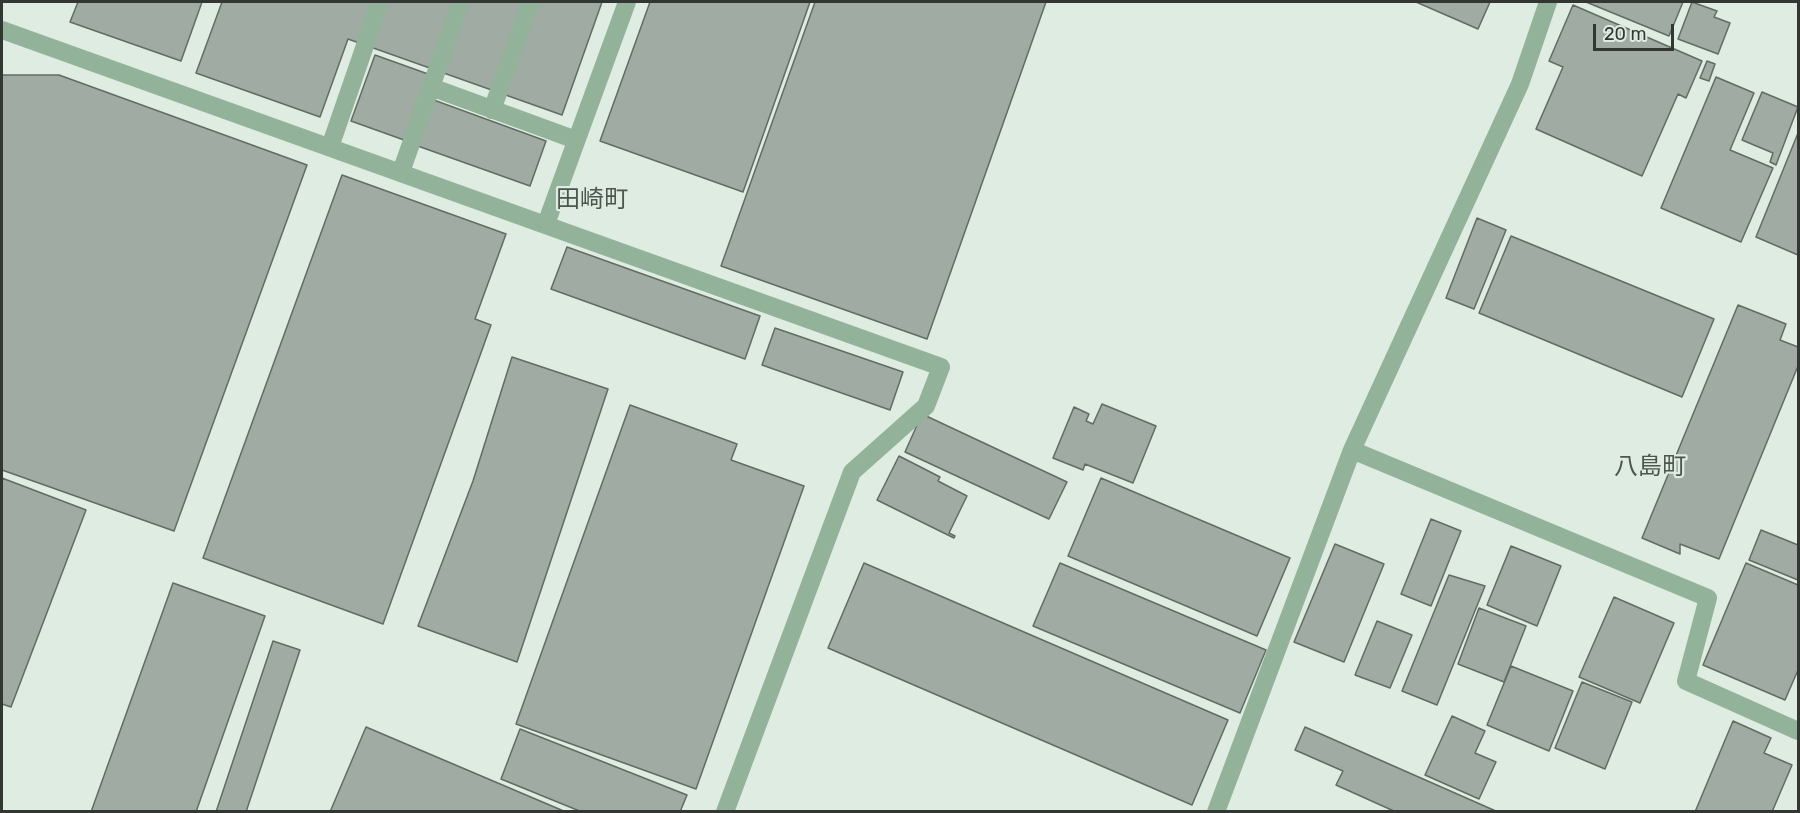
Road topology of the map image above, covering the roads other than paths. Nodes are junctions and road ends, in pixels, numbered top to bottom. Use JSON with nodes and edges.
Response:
{"nodes":[{"id":1,"x":380,"y":2,"type":"edge"},
{"id":2,"x":460,"y":2,"type":"edge"},
{"id":3,"x":531,"y":2,"type":"edge"},
{"id":4,"x":627,"y":2,"type":"edge"},
{"id":5,"x":1548,"y":2,"type":"edge"},
{"id":6,"x":2,"y":30,"type":"edge"},
{"id":7,"x":434,"y":79,"type":"junction"},
{"id":8,"x":495,"y":101,"type":"junction"},
{"id":9,"x":576,"y":140,"type":"junction"},
{"id":10,"x":330,"y":147,"type":"junction"},
{"id":11,"x":401,"y":172,"type":"junction"},
{"id":12,"x":546,"y":224,"type":"junction"},
{"id":13,"x":1352,"y":450,"type":"junction"},
{"id":14,"x":1798,"y":731,"type":"edge"},
{"id":15,"x":725,"y":812,"type":"edge"},
{"id":16,"x":1216,"y":812,"type":"edge"}],
"edges":[{"from":1,"to":10,"type":"street"},
{"from":2,"to":7,"type":"street"},
{"from":3,"to":8,"type":"street"},
{"from":4,"to":9,"type":"street"},
{"from":5,"to":13,"type":"street"},
{"from":6,"to":10,"type":"street"},
{"from":7,"to":8,"type":"street"},
{"from":7,"to":11,"type":"street"},
{"from":8,"to":9,"type":"street"},
{"from":9,"to":12,"type":"street"},
{"from":10,"to":11,"type":"street"},
{"from":11,"to":12,"type":"street"},
{"from":12,"to":15,"type":"street"},
{"from":13,"to":14,"type":"street"},
{"from":13,"to":16,"type":"street"}]}
